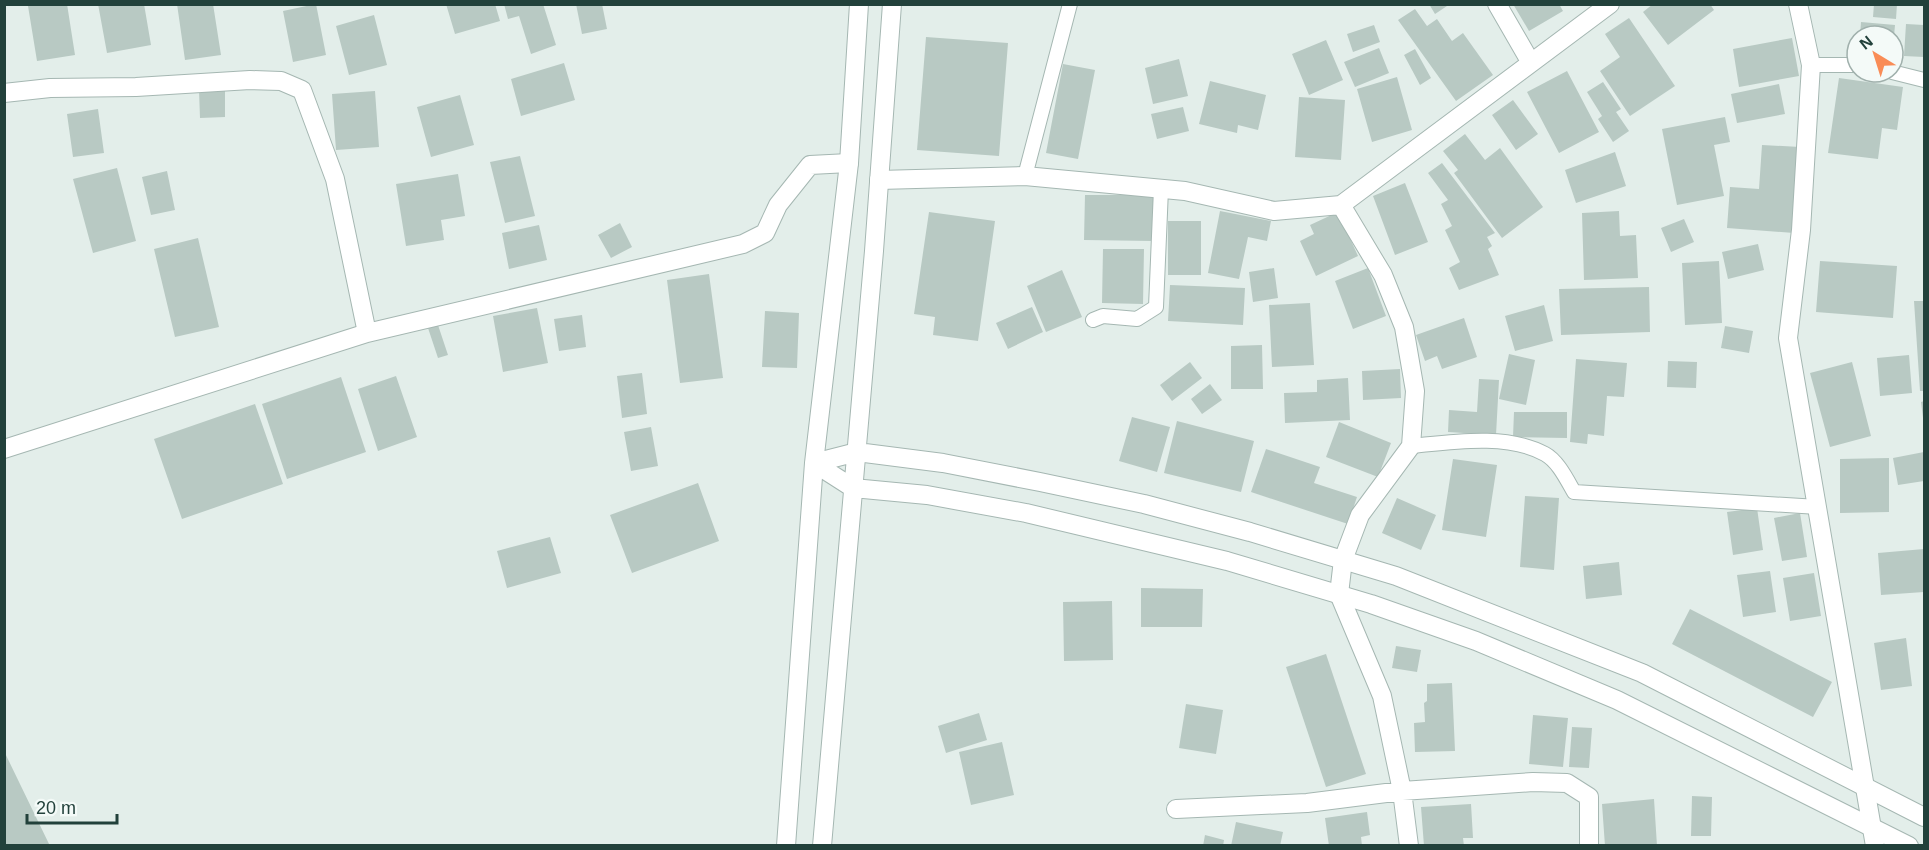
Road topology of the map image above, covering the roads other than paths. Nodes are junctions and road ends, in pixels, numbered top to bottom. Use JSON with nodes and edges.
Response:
{"nodes":[{"id":1,"x":859,"y":4,"type":"edge"},
{"id":2,"x":892,"y":4,"type":"edge"},
{"id":3,"x":1070,"y":4,"type":"edge"},
{"id":4,"x":1497,"y":4,"type":"edge"},
{"id":5,"x":1610,"y":4,"type":"edge"},
{"id":6,"x":1798,"y":4,"type":"edge"},
{"id":7,"x":1531,"y":63,"type":"junction"},
{"id":8,"x":1811,"y":64,"type":"junction"},
{"id":9,"x":1845,"y":65,"type":"edge"},
{"id":10,"x":1905,"y":75,"type":"edge"},
{"id":11,"x":1924,"y":80,"type":"edge"},
{"id":12,"x":4,"y":93,"type":"edge"},
{"id":13,"x":849,"y":163,"type":"junction"},
{"id":14,"x":1025,"y":176,"type":"junction"},
{"id":15,"x":879,"y":180,"type":"junction"},
{"id":16,"x":1161,"y":189,"type":"junction"},
{"id":17,"x":1341,"y":205,"type":"junction"},
{"id":18,"x":1094,"y":320,"type":"dead end"},
{"id":19,"x":367,"y":333,"type":"junction"},
{"id":20,"x":1411,"y":446,"type":"junction"},
{"id":21,"x":4,"y":449,"type":"edge"},
{"id":22,"x":857,"y":452,"type":"junction"},
{"id":23,"x":814,"y":463,"type":"junction"},
{"id":24,"x":854,"y":488,"type":"junction"},
{"id":25,"x":1818,"y":507,"type":"junction"},
{"id":26,"x":1343,"y":560,"type":"junction"},
{"id":27,"x":1339,"y":594,"type":"junction"},
{"id":28,"x":1865,"y":787,"type":"junction"},
{"id":29,"x":1402,"y":791,"type":"junction"},
{"id":30,"x":1176,"y":809,"type":"dead end"},
{"id":31,"x":1924,"y":818,"type":"edge"},
{"id":32,"x":1874,"y":836,"type":"edge"},
{"id":33,"x":786,"y":846,"type":"edge"},
{"id":34,"x":822,"y":846,"type":"edge"},
{"id":35,"x":1409,"y":846,"type":"edge"},
{"id":36,"x":1589,"y":846,"type":"edge"},
{"id":37,"x":1909,"y":846,"type":"edge"}],
"edges":[{"from":1,"to":13,"type":"street"},
{"from":2,"to":15,"type":"street"},
{"from":3,"to":14,"type":"lane"},
{"from":4,"to":7,"type":"street"},
{"from":5,"to":7,"type":"street"},
{"from":6,"to":8,"type":"street"},
{"from":7,"to":17,"type":"street"},
{"from":8,"to":9,"type":"lane"},
{"from":8,"to":25,"type":"street"},
{"from":10,"to":11,"type":"lane"},
{"from":12,"to":19,"type":"street"},
{"from":13,"to":19,"type":"street"},
{"from":13,"to":23,"type":"street"},
{"from":14,"to":15,"type":"street"},
{"from":14,"to":16,"type":"street"},
{"from":15,"to":22,"type":"street"},
{"from":16,"to":17,"type":"street"},
{"from":16,"to":18,"type":"lane"},
{"from":17,"to":20,"type":"street"},
{"from":19,"to":21,"type":"street"},
{"from":20,"to":25,"type":"lane"},
{"from":20,"to":26,"type":"street"},
{"from":22,"to":23,"type":"street"},
{"from":22,"to":24,"type":"street"},
{"from":22,"to":26,"type":"street"},
{"from":23,"to":24,"type":"street"},
{"from":23,"to":33,"type":"street"},
{"from":24,"to":27,"type":"street"},
{"from":24,"to":34,"type":"street"},
{"from":25,"to":28,"type":"street"},
{"from":26,"to":27,"type":"street"},
{"from":26,"to":28,"type":"street"},
{"from":27,"to":29,"type":"street"},
{"from":27,"to":32,"type":"street"},
{"from":28,"to":31,"type":"street"},
{"from":28,"to":32,"type":"street"},
{"from":29,"to":30,"type":"street"},
{"from":29,"to":35,"type":"street"},
{"from":29,"to":36,"type":"street"},
{"from":32,"to":37,"type":"street"}]}
